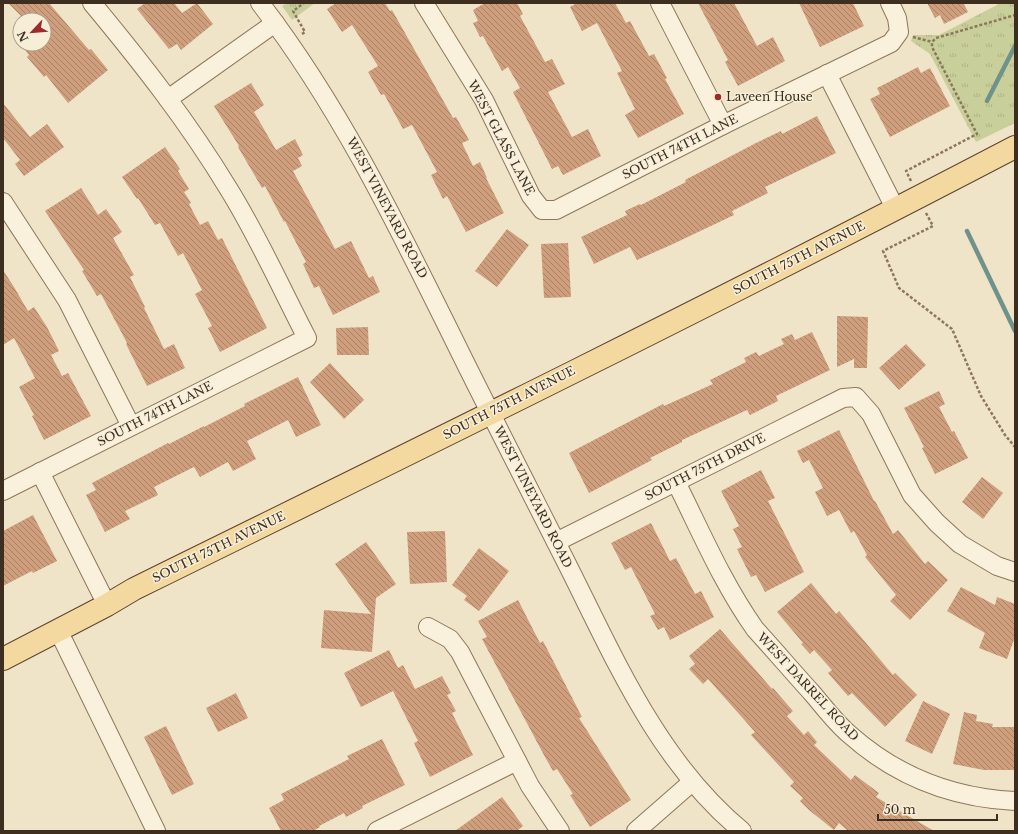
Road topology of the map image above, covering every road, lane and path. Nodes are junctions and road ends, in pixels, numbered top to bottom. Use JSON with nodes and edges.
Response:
{"nodes":[{"id":1,"x":92,"y":3,"type":"edge"},
{"id":2,"x":260,"y":3,"type":"edge"},
{"id":3,"x":304,"y":3,"type":"edge"},
{"id":4,"x":424,"y":3,"type":"edge"},
{"id":5,"x":660,"y":3,"type":"edge"},
{"id":6,"x":890,"y":3,"type":"edge"},
{"id":7,"x":1015,"y":15,"type":"edge"},
{"id":8,"x":275,"y":23,"type":"junction"},
{"id":9,"x":290,"y":42,"type":"junction"},
{"id":10,"x":827,"y":74,"type":"junction"},
{"id":11,"x":168,"y":99,"type":"junction"},
{"id":12,"x":724,"y":125,"type":"junction"},
{"id":13,"x":1015,"y":147,"type":"edge"},
{"id":14,"x":919,"y":197,"type":"junction"},
{"id":15,"x":3,"y":202,"type":"edge"},
{"id":16,"x":542,"y":210,"type":"joint"},
{"id":17,"x":896,"y":210,"type":"junction"},
{"id":18,"x":490,"y":413,"type":"junction"},
{"id":19,"x":131,"y":426,"type":"junction"},
{"id":20,"x":1015,"y":447,"type":"edge"},
{"id":21,"x":40,"y":472,"type":"junction"},
{"id":22,"x":676,"y":482,"type":"junction"},
{"id":23,"x":3,"y":491,"type":"edge"},
{"id":24,"x":556,"y":542,"type":"junction"},
{"id":25,"x":1015,"y":572,"type":"edge"},
{"id":26,"x":107,"y":605,"type":"junction"},
{"id":27,"x":428,"y":627,"type":"dead end"},
{"id":28,"x":58,"y":630,"type":"junction"},
{"id":29,"x":3,"y":659,"type":"edge"},
{"id":30,"x":517,"y":761,"type":"junction"},
{"id":31,"x":692,"y":782,"type":"junction"},
{"id":32,"x":1015,"y":801,"type":"edge"},
{"id":33,"x":156,"y":831,"type":"edge"},
{"id":34,"x":377,"y":831,"type":"edge"},
{"id":35,"x":560,"y":831,"type":"edge"},
{"id":36,"x":636,"y":831,"type":"edge"},
{"id":37,"x":742,"y":831,"type":"edge"}],
"edges":[{"from":1,"to":11,"type":"street"},
{"from":2,"to":8,"type":"street","name":"WEST VINEYARD ROAD"},
{"from":3,"to":9,"type":"path"},
{"from":4,"to":16,"type":"street","name":"WEST GLASS LANE"},
{"from":5,"to":12,"type":"street"},
{"from":6,"to":10,"type":"street","name":"SOUTH 74TH LANE"},
{"from":7,"to":14,"type":"path"},
{"from":8,"to":9,"type":"street","name":"WEST VINEYARD ROAD"},
{"from":8,"to":11,"type":"street"},
{"from":9,"to":18,"type":"street","name":"WEST VINEYARD ROAD"},
{"from":10,"to":12,"type":"street","name":"SOUTH 74TH LANE"},
{"from":10,"to":17,"type":"street"},
{"from":11,"to":19,"type":"street","name":"SOUTH 74TH LANE"},
{"from":12,"to":16,"type":"street","name":"SOUTH 74TH LANE"},
{"from":13,"to":14,"type":"main road","name":"SOUTH 75TH AVENUE"},
{"from":14,"to":17,"type":"main road","name":"SOUTH 75TH AVENUE"},
{"from":14,"to":20,"type":"path"},
{"from":15,"to":19,"type":"street"},
{"from":17,"to":18,"type":"main road","name":"SOUTH 75TH AVENUE"},
{"from":18,"to":24,"type":"street","name":"WEST VINEYARD ROAD"},
{"from":18,"to":26,"type":"main road","name":"SOUTH 75TH AVENUE"},
{"from":19,"to":21,"type":"street","name":"SOUTH 74TH LANE"},
{"from":21,"to":23,"type":"street","name":"SOUTH 74TH LANE"},
{"from":21,"to":26,"type":"street"},
{"from":22,"to":24,"type":"street","name":"SOUTH 75TH DRIVE"},
{"from":22,"to":25,"type":"street","name":"SOUTH 75TH DRIVE"},
{"from":22,"to":32,"type":"street","name":"WEST DARREL ROAD"},
{"from":24,"to":31,"type":"street","name":"WEST VINEYARD ROAD"},
{"from":26,"to":28,"type":"main road","name":"SOUTH 75TH AVENUE"},
{"from":27,"to":30,"type":"street"},
{"from":28,"to":29,"type":"main road","name":"SOUTH 75TH AVENUE"},
{"from":28,"to":33,"type":"street"},
{"from":30,"to":34,"type":"street"},
{"from":30,"to":35,"type":"street"},
{"from":31,"to":36,"type":"street"},
{"from":31,"to":37,"type":"street","name":"WEST VINEYARD ROAD"}]}
